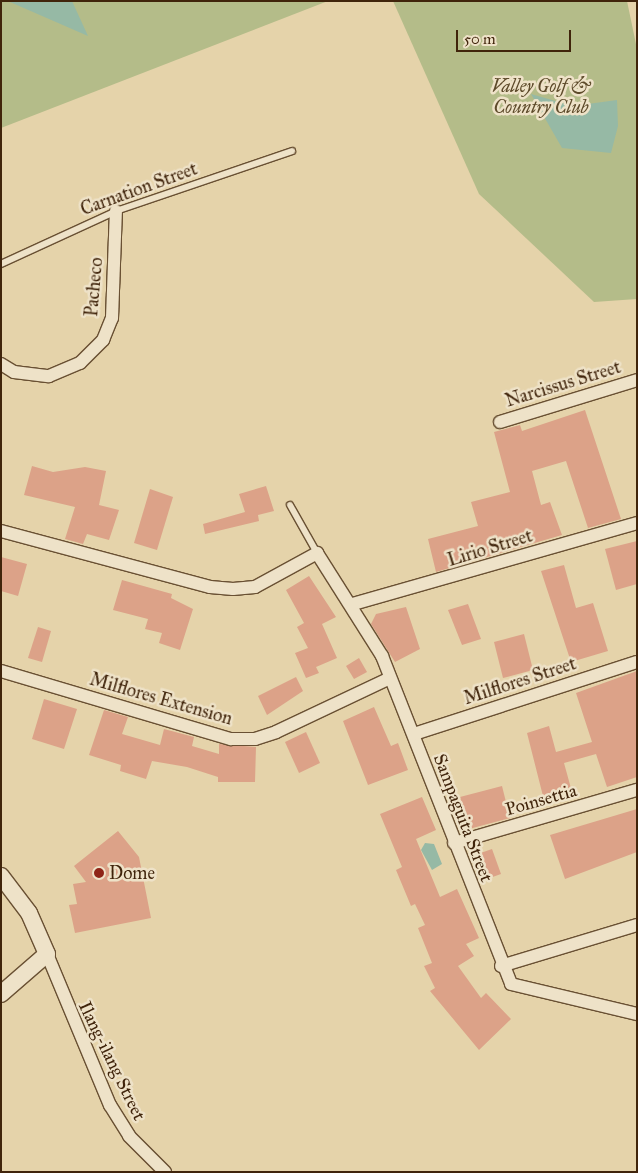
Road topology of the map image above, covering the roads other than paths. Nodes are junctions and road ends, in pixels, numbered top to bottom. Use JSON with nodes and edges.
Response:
{"nodes":[{"id":1,"x":292,"y":151,"type":"dead end"},
{"id":2,"x":116,"y":211,"type":"junction"},
{"id":3,"x":1,"y":264,"type":"edge"},
{"id":4,"x":1,"y":364,"type":"edge"},
{"id":5,"x":637,"y":380,"type":"edge"},
{"id":6,"x":500,"y":422,"type":"dead end"},
{"id":7,"x":290,"y":505,"type":"dead end"},
{"id":8,"x":637,"y":523,"type":"edge"},
{"id":9,"x":1,"y":532,"type":"edge"},
{"id":10,"x":317,"y":553,"type":"junction"},
{"id":11,"x":353,"y":604,"type":"junction"},
{"id":12,"x":637,"y":662,"type":"edge"},
{"id":13,"x":1,"y":671,"type":"edge"},
{"id":14,"x":390,"y":678,"type":"junction"},
{"id":15,"x":414,"y":734,"type":"junction"},
{"id":16,"x":637,"y":790,"type":"edge"},
{"id":17,"x":454,"y":843,"type":"junction"},
{"id":18,"x":1,"y":876,"type":"edge"},
{"id":19,"x":637,"y":925,"type":"edge"},
{"id":20,"x":47,"y":954,"type":"junction"},
{"id":21,"x":501,"y":966,"type":"junction"},
{"id":22,"x":1,"y":994,"type":"edge"},
{"id":23,"x":637,"y":1014,"type":"edge"},
{"id":24,"x":165,"y":1172,"type":"edge"}],
"edges":[{"from":1,"to":2,"type":"lane","name":"Carnation Street"},
{"from":2,"to":3,"type":"lane","name":"Carnation Street"},
{"from":2,"to":4,"type":"street","name":"Pacheco"},
{"from":5,"to":6,"type":"street","name":"Narcissus Street"},
{"from":7,"to":10,"type":"lane"},
{"from":8,"to":11,"type":"street","name":"Lirio Street"},
{"from":9,"to":10,"type":"street"},
{"from":10,"to":11,"type":"street","name":"Sampaguita Street"},
{"from":11,"to":14,"type":"street","name":"Sampaguita Street"},
{"from":12,"to":15,"type":"street","name":"Milflores Street"},
{"from":13,"to":14,"type":"street","name":"Milflores Extension"},
{"from":14,"to":15,"type":"street","name":"Sampaguita Street"},
{"from":15,"to":17,"type":"street","name":"Sampaguita Street"},
{"from":16,"to":17,"type":"street","name":"Poinsettia"},
{"from":17,"to":21,"type":"street","name":"Sampaguita Street"},
{"from":18,"to":20,"type":"street"},
{"from":19,"to":21,"type":"street"},
{"from":20,"to":22,"type":"street"},
{"from":20,"to":24,"type":"street","name":"Ilang-ilang Street"},
{"from":21,"to":23,"type":"street","name":"Sampaguita Street"}]}
